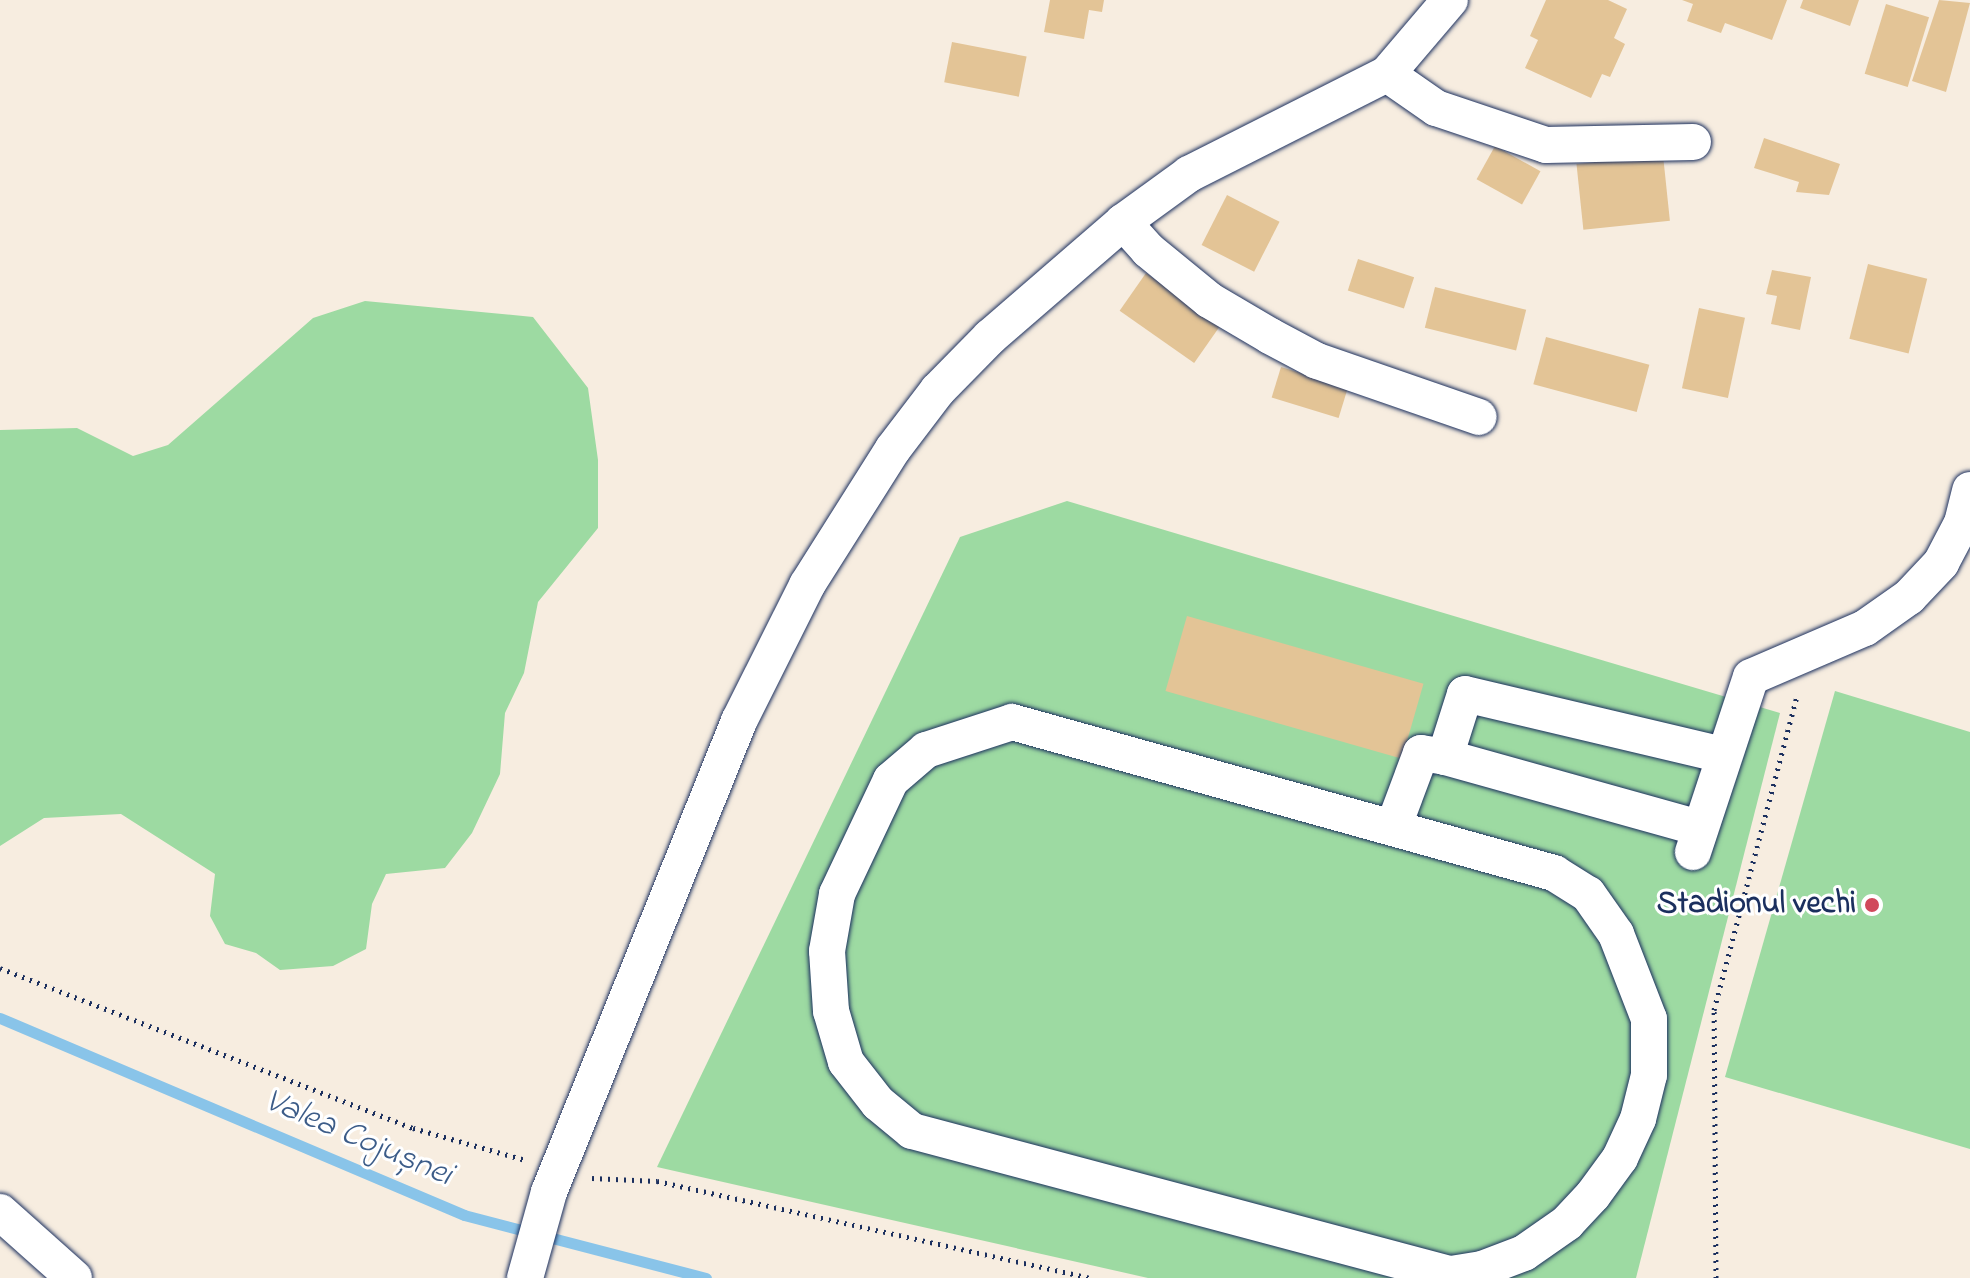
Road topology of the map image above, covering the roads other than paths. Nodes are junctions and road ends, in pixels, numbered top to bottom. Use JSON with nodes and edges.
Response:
{"nodes":[{"id":1,"x":1450,"y":0,"type":"edge"},
{"id":2,"x":1387,"y":74,"type":"junction"},
{"id":3,"x":1693,"y":142,"type":"dead end"},
{"id":4,"x":1123,"y":222,"type":"junction"},
{"id":5,"x":1479,"y":417,"type":"dead end"},
{"id":6,"x":1970,"y":490,"type":"edge"},
{"id":7,"x":1723,"y":755,"type":"junction"},
{"id":8,"x":1445,"y":757,"type":"junction"},
{"id":9,"x":1393,"y":828,"type":"junction"},
{"id":10,"x":0,"y":1212,"type":"edge"},
{"id":11,"x":531,"y":1276,"type":"edge"},
{"id":12,"x":74,"y":1278,"type":"edge"}],
"edges":[{"from":1,"to":2,"type":"street"},
{"from":2,"to":3,"type":"street"},
{"from":2,"to":4,"type":"street"},
{"from":4,"to":5,"type":"street"},
{"from":4,"to":11,"type":"street"},
{"from":6,"to":7,"type":"street"},
{"from":7,"to":8,"type":"street"},
{"from":7,"to":8,"type":"street"},
{"from":8,"to":9,"type":"street"},
{"from":9,"to":9,"type":"street"},
{"from":10,"to":12,"type":"street"}]}
